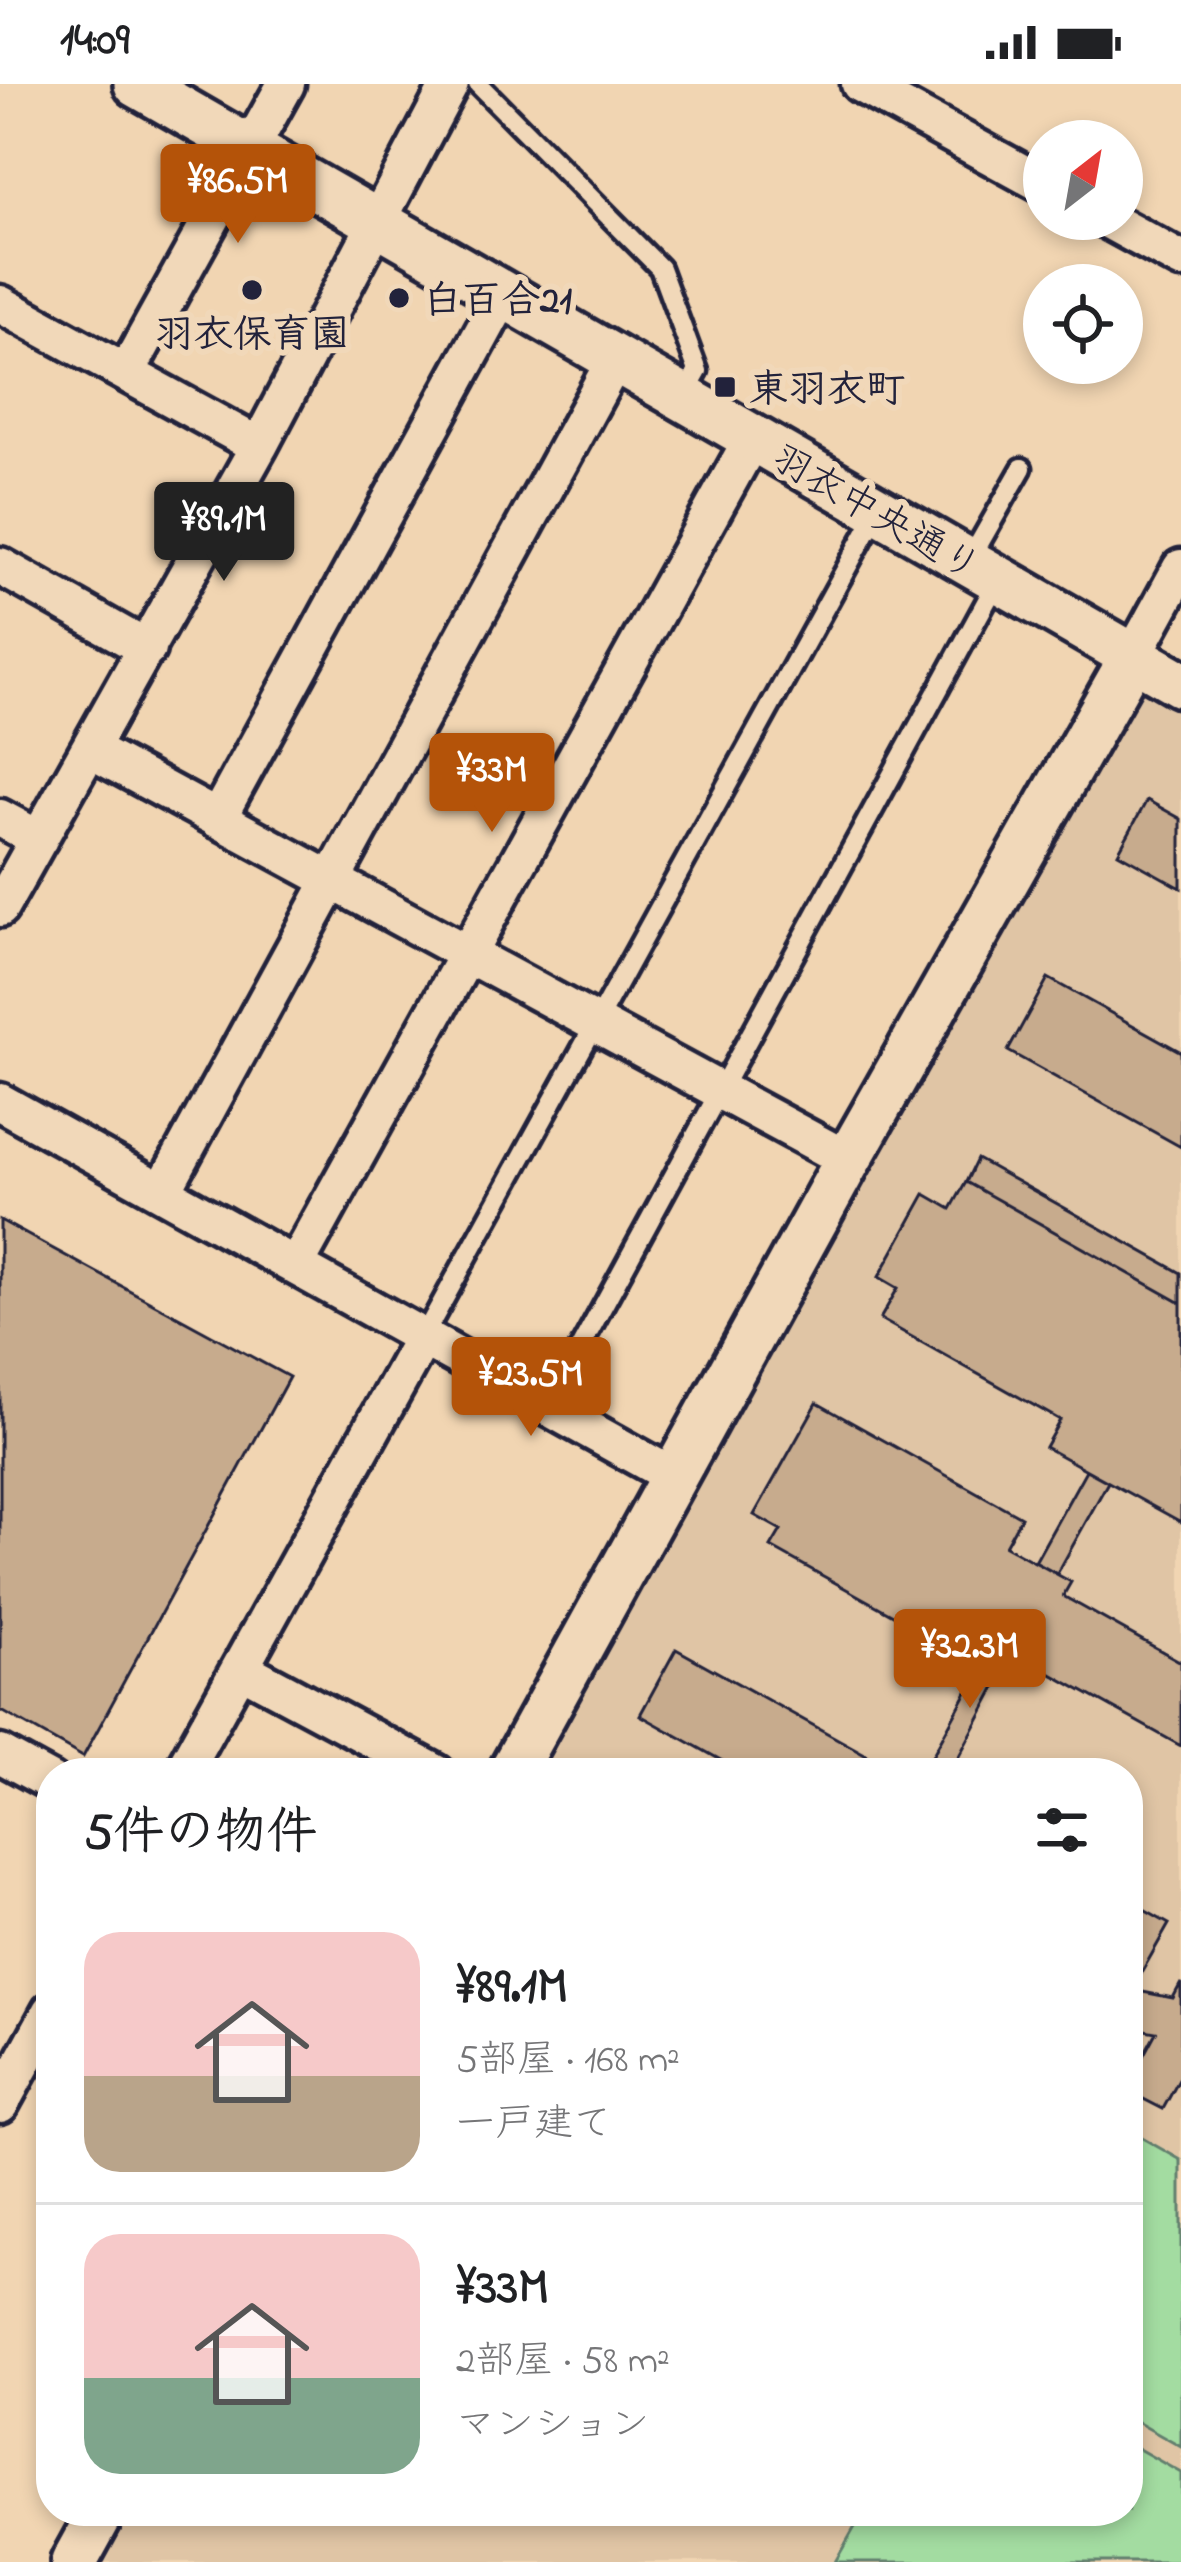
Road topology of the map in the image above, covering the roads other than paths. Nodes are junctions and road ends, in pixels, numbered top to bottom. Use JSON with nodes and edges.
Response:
{"nodes":[{"id":1,"x":137,"y":84,"type":"edge"},
{"id":2,"x":286,"y":84,"type":"edge"},
{"id":3,"x":450,"y":84,"type":"edge"},
{"id":4,"x":478,"y":84,"type":"edge"},
{"id":5,"x":860,"y":84,"type":"edge"},
{"id":6,"x":250,"y":149,"type":"junction"},
{"id":7,"x":1023,"y":173,"type":"edge"},
{"id":8,"x":375,"y":222,"type":"junction"},
{"id":9,"x":1143,"y":239,"type":"edge"},
{"id":10,"x":1181,"y":260,"type":"edge"},
{"id":11,"x":503,"y":296,"type":"junction"},
{"id":12,"x":0,"y":304,"type":"edge"},
{"id":13,"x":615,"y":360,"type":"junction"},
{"id":14,"x":126,"y":373,"type":"junction"},
{"id":15,"x":682,"y":399,"type":"junction"},
{"id":16,"x":752,"y":439,"type":"junction"},
{"id":17,"x":259,"y":446,"type":"junction"},
{"id":18,"x":1022,"y":468,"type":"dead end"},
{"id":19,"x":878,"y":511,"type":"junction"},
{"id":20,"x":0,"y":566,"type":"edge"},
{"id":21,"x":1181,"y":568,"type":"edge"},
{"id":22,"x":983,"y":572,"type":"junction"},
{"id":23,"x":147,"y":649,"type":"junction"},
{"id":24,"x":1132,"y":658,"type":"junction"},
{"id":25,"x":1181,"y":684,"type":"edge"},
{"id":26,"x":91,"y":750,"type":"junction"},
{"id":27,"x":0,"y":818,"type":"edge"},
{"id":28,"x":217,"y":819,"type":"junction"},
{"id":29,"x":39,"y":839,"type":"junction"},
{"id":30,"x":331,"y":881,"type":"junction"},
{"id":31,"x":0,"y":908,"type":"edge"},
{"id":32,"x":468,"y":955,"type":"junction"},
{"id":33,"x":596,"y":1024,"type":"junction"},
{"id":34,"x":720,"y":1091,"type":"junction"},
{"id":35,"x":0,"y":1102,"type":"edge"},
{"id":36,"x":848,"y":1160,"type":"junction"},
{"id":37,"x":162,"y":1192,"type":"junction"},
{"id":38,"x":295,"y":1266,"type":"junction"},
{"id":39,"x":423,"y":1337,"type":"junction"},
{"id":40,"x":548,"y":1407,"type":"junction"},
{"id":41,"x":674,"y":1477,"type":"junction"},
{"id":42,"x":240,"y":1668,"type":"junction"},
{"id":43,"x":0,"y":1754,"type":"edge"},
{"id":44,"x":190,"y":1758,"type":"edge"},
{"id":45,"x":408,"y":1758,"type":"edge"},
{"id":46,"x":519,"y":1758,"type":"edge"},
{"id":47,"x":36,"y":1774,"type":"edge"},
{"id":48,"x":36,"y":2038,"type":"edge"},
{"id":49,"x":0,"y":2104,"type":"edge"},
{"id":50,"x":94,"y":2526,"type":"edge"},
{"id":51,"x":74,"y":2562,"type":"edge"}],
"edges":[{"from":1,"to":6,"type":"street","name":"羽衣中央通り"},
{"from":2,"to":6,"type":"street"},
{"from":3,"to":8,"type":"street"},
{"from":4,"to":15,"type":"lane"},
{"from":5,"to":7,"type":"street"},
{"from":6,"to":8,"type":"street","name":"羽衣中央通り"},
{"from":6,"to":14,"type":"street"},
{"from":8,"to":11,"type":"street","name":"羽衣中央通り"},
{"from":8,"to":17,"type":"street"},
{"from":9,"to":10,"type":"street"},
{"from":11,"to":13,"type":"street","name":"羽衣中央通り"},
{"from":11,"to":28,"type":"street"},
{"from":12,"to":14,"type":"street"},
{"from":13,"to":15,"type":"street","name":"羽衣中央通り"},
{"from":13,"to":30,"type":"street"},
{"from":14,"to":17,"type":"street"},
{"from":15,"to":16,"type":"street","name":"羽衣中央通り"},
{"from":16,"to":19,"type":"street","name":"羽衣中央通り"},
{"from":16,"to":32,"type":"street"},
{"from":17,"to":23,"type":"street"},
{"from":18,"to":22,"type":"lane"},
{"from":19,"to":22,"type":"street","name":"羽衣中央通り"},
{"from":19,"to":33,"type":"lane"},
{"from":20,"to":23,"type":"street"},
{"from":21,"to":24,"type":"street"},
{"from":22,"to":24,"type":"street","name":"羽衣中央通り"},
{"from":22,"to":34,"type":"lane"},
{"from":23,"to":26,"type":"street"},
{"from":24,"to":25,"type":"street","name":"羽衣中央通り"},
{"from":24,"to":36,"type":"street"},
{"from":26,"to":28,"type":"street"},
{"from":26,"to":29,"type":"street"},
{"from":27,"to":29,"type":"street"},
{"from":28,"to":30,"type":"street"},
{"from":29,"to":31,"type":"street"},
{"from":30,"to":32,"type":"street"},
{"from":30,"to":37,"type":"street"},
{"from":32,"to":33,"type":"street"},
{"from":32,"to":38,"type":"street"},
{"from":33,"to":34,"type":"street"},
{"from":33,"to":39,"type":"lane"},
{"from":34,"to":36,"type":"street"},
{"from":34,"to":40,"type":"lane"},
{"from":35,"to":37,"type":"street"},
{"from":36,"to":41,"type":"street"},
{"from":37,"to":38,"type":"street"},
{"from":38,"to":39,"type":"street"},
{"from":39,"to":40,"type":"street"},
{"from":39,"to":42,"type":"street"},
{"from":40,"to":41,"type":"street"},
{"from":41,"to":46,"type":"street"},
{"from":42,"to":44,"type":"street"},
{"from":42,"to":45,"type":"street"},
{"from":43,"to":47,"type":"street"},
{"from":48,"to":49,"type":"street"},
{"from":50,"to":51,"type":"street"}]}
